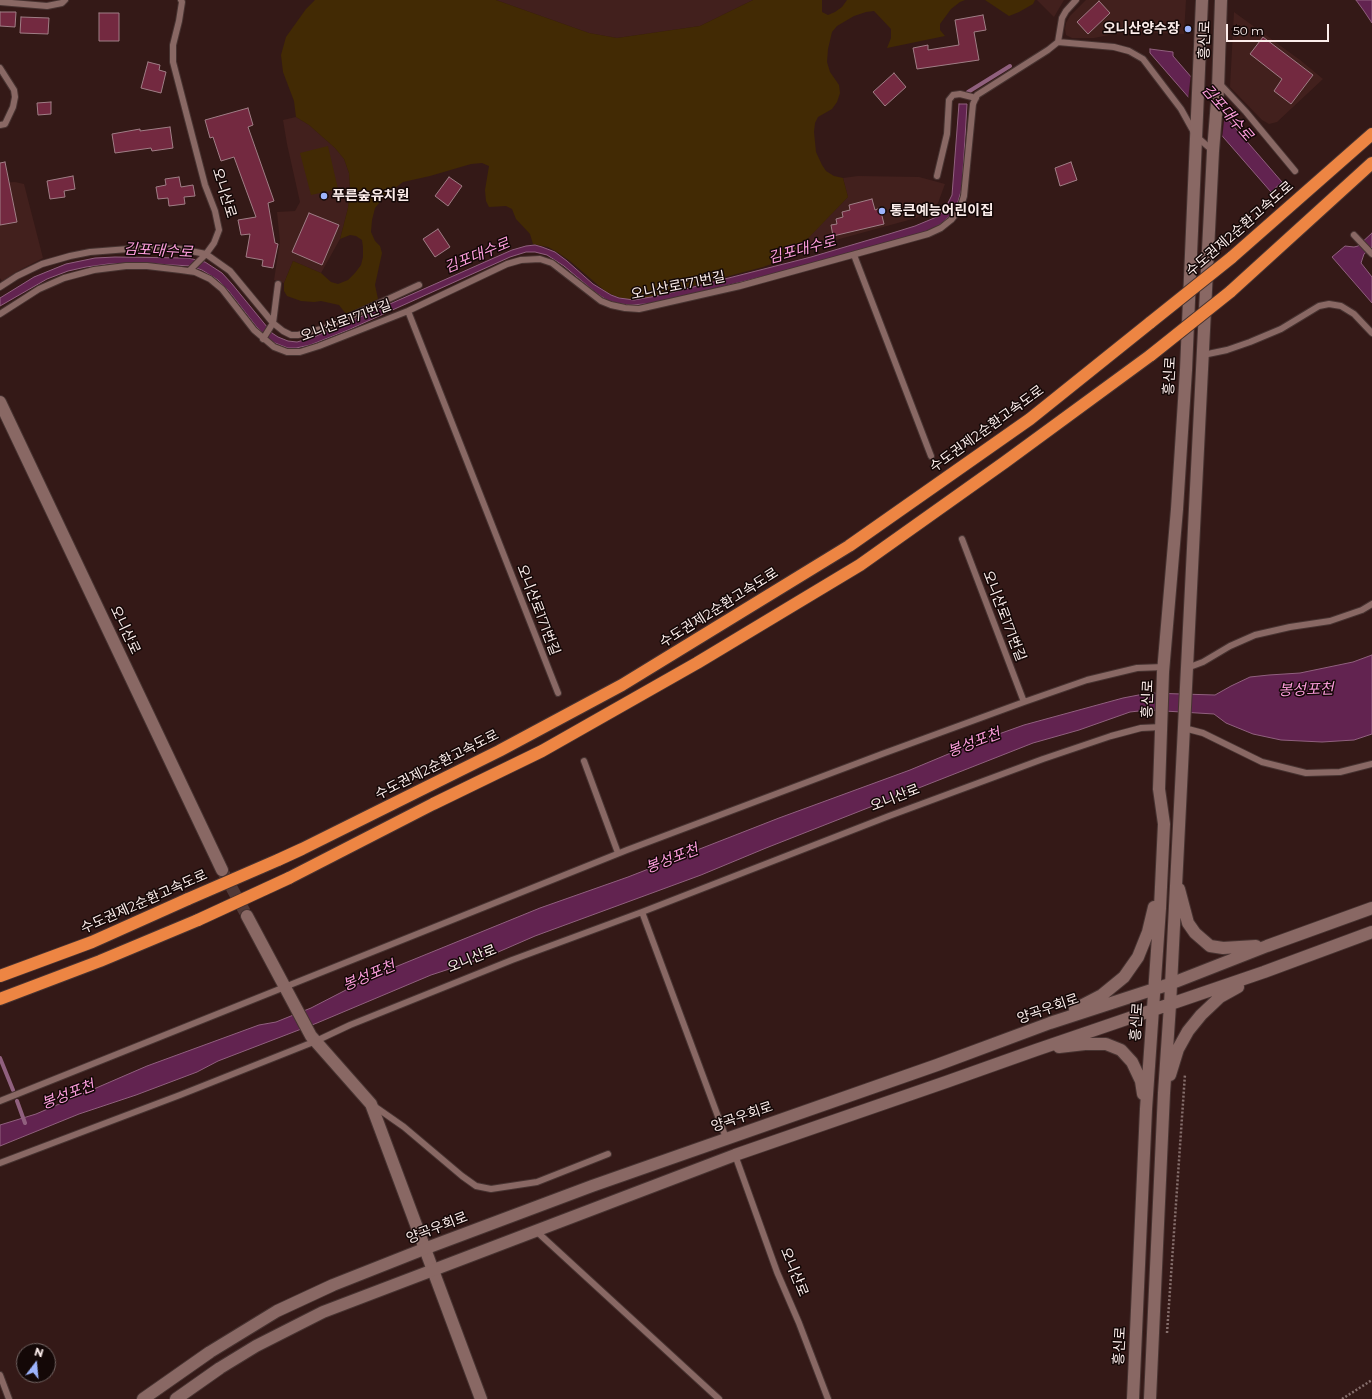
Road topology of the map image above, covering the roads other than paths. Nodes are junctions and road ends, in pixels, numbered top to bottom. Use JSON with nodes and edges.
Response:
{"nodes":[{"id":1,"x":65,"y":0,"type":"edge"},
{"id":2,"x":181,"y":0,"type":"edge"},
{"id":3,"x":1076,"y":0,"type":"edge"},
{"id":4,"x":1202,"y":0,"type":"edge"},
{"id":5,"x":1221,"y":0,"type":"edge"},
{"id":6,"x":0,"y":2,"type":"edge"},
{"id":7,"x":1058,"y":42,"type":"junction"},
{"id":8,"x":0,"y":68,"type":"edge"},
{"id":9,"x":1218,"y":85,"type":"junction"},
{"id":10,"x":976,"y":98,"type":"junction"},
{"id":11,"x":0,"y":125,"type":"edge"},
{"id":12,"x":1372,"y":134,"type":"edge"},
{"id":13,"x":1196,"y":136,"type":"junction"},
{"id":14,"x":1213,"y":151,"type":"junction"},
{"id":15,"x":1372,"y":163,"type":"edge"},
{"id":16,"x":1295,"y":171,"type":"dead end"},
{"id":17,"x":938,"y":176,"type":"dead end"},
{"id":18,"x":1354,"y":235,"type":"dead end"},
{"id":19,"x":1372,"y":254,"type":"edge"},
{"id":20,"x":854,"y":255,"type":"junction"},
{"id":21,"x":205,"y":256,"type":"junction"},
{"id":22,"x":190,"y":270,"type":"junction"},
{"id":23,"x":278,"y":284,"type":"dead end"},
{"id":24,"x":419,"y":285,"type":"dead end"},
{"id":25,"x":0,"y":287,"type":"edge"},
{"id":26,"x":408,"y":311,"type":"junction"},
{"id":27,"x":0,"y":314,"type":"edge"},
{"id":28,"x":273,"y":323,"type":"junction"},
{"id":29,"x":1372,"y":333,"type":"edge"},
{"id":30,"x":263,"y":339,"type":"junction"},
{"id":31,"x":1203,"y":355,"type":"junction"},
{"id":32,"x":0,"y":402,"type":"edge"},
{"id":33,"x":931,"y":456,"type":"dead end"},
{"id":34,"x":962,"y":539,"type":"dead end"},
{"id":35,"x":1372,"y":604,"type":"edge"},
{"id":36,"x":1164,"y":669,"type":"junction"},
{"id":37,"x":1186,"y":672,"type":"junction"},
{"id":38,"x":558,"y":693,"type":"dead end"},
{"id":39,"x":1024,"y":702,"type":"junction"},
{"id":40,"x":1162,"y":723,"type":"junction"},
{"id":41,"x":1184,"y":724,"type":"junction"},
{"id":42,"x":584,"y":761,"type":"dead end"},
{"id":43,"x":1372,"y":764,"type":"edge"},
{"id":44,"x":618,"y":854,"type":"junction"},
{"id":45,"x":222,"y":870,"type":"tunnel mouth"},
{"id":46,"x":1162,"y":874,"type":"junction"},
{"id":47,"x":1176,"y":878,"type":"junction"},
{"id":48,"x":1372,"y":908,"type":"edge"},
{"id":49,"x":642,"y":912,"type":"junction"},
{"id":50,"x":247,"y":916,"type":"tunnel mouth"},
{"id":51,"x":1372,"y":932,"type":"edge"},
{"id":52,"x":1267,"y":946,"type":"junction"},
{"id":53,"x":1264,"y":972,"type":"junction"},
{"id":54,"x":0,"y":976,"type":"edge"},
{"id":55,"x":1170,"y":984,"type":"junction"},
{"id":56,"x":286,"y":989,"type":"junction"},
{"id":57,"x":1154,"y":990,"type":"junction"},
{"id":58,"x":0,"y":999,"type":"edge"},
{"id":59,"x":1170,"y":1004,"type":"junction"},
{"id":60,"x":1153,"y":1010,"type":"junction"},
{"id":61,"x":1050,"y":1023,"type":"junction"},
{"id":62,"x":313,"y":1039,"type":"junction"},
{"id":63,"x":1036,"y":1050,"type":"junction"},
{"id":64,"x":1164,"y":1093,"type":"junction"},
{"id":65,"x":0,"y":1101,"type":"edge"},
{"id":66,"x":371,"y":1104,"type":"junction"},
{"id":67,"x":1146,"y":1109,"type":"junction"},
{"id":68,"x":726,"y":1138,"type":"junction"},
{"id":69,"x":608,"y":1154,"type":"dead end"},
{"id":70,"x":735,"y":1155,"type":"junction"},
{"id":71,"x":0,"y":1163,"type":"edge"},
{"id":72,"x":534,"y":1230,"type":"junction"},
{"id":73,"x":424,"y":1249,"type":"junction"},
{"id":74,"x":433,"y":1270,"type":"junction"},
{"id":75,"x":0,"y":1375,"type":"edge"},
{"id":76,"x":9,"y":1399,"type":"edge"},
{"id":77,"x":143,"y":1399,"type":"edge"},
{"id":78,"x":176,"y":1399,"type":"edge"},
{"id":79,"x":481,"y":1399,"type":"edge"},
{"id":80,"x":719,"y":1399,"type":"edge"},
{"id":81,"x":828,"y":1399,"type":"edge"},
{"id":82,"x":1133,"y":1399,"type":"edge"},
{"id":83,"x":1150,"y":1399,"type":"edge"}],
"edges":[{"from":1,"to":6,"type":"lane"},
{"from":2,"to":21,"type":"lane","name":"오니산로"},
{"from":3,"to":7,"type":"lane"},
{"from":4,"to":13,"type":"main road","name":"흥신로"},
{"from":5,"to":9,"type":"main road","name":"흥신로"},
{"from":7,"to":10,"type":"lane"},
{"from":7,"to":13,"type":"lane"},
{"from":8,"to":11,"type":"lane"},
{"from":9,"to":14,"type":"main road","name":"흥신로"},
{"from":9,"to":16,"type":"lane"},
{"from":10,"to":17,"type":"lane"},
{"from":10,"to":20,"type":"lane","name":"오니산로171번길"},
{"from":12,"to":54,"type":"highway","name":"수도권제2순환고속도로","bridge":true},
{"from":13,"to":14,"type":"lane"},
{"from":13,"to":36,"type":"main road","name":"흥신로"},
{"from":14,"to":31,"type":"main road","name":"흥신로"},
{"from":15,"to":58,"type":"highway","bridge":true},
{"from":18,"to":19,"type":"lane"},
{"from":20,"to":26,"type":"lane","name":"오니산로171번길"},
{"from":20,"to":33,"type":"lane"},
{"from":21,"to":22,"type":"lane","name":"오니산로"},
{"from":21,"to":25,"type":"lane"},
{"from":21,"to":28,"type":"lane"},
{"from":22,"to":27,"type":"lane","name":"오니산로171번길"},
{"from":22,"to":30,"type":"lane","name":"오니산로171번길"},
{"from":23,"to":28,"type":"lane"},
{"from":24,"to":28,"type":"lane"},
{"from":26,"to":30,"type":"lane","name":"오니산로171번길"},
{"from":26,"to":38,"type":"lane","name":"오니산로171번길"},
{"from":28,"to":30,"type":"lane"},
{"from":29,"to":31,"type":"lane"},
{"from":31,"to":37,"type":"main road","name":"흥신로"},
{"from":32,"to":45,"type":"main road","name":"오니산로"},
{"from":34,"to":39,"type":"lane","name":"오니산로171번길"},
{"from":35,"to":37,"type":"lane"},
{"from":36,"to":39,"type":"lane"},
{"from":36,"to":40,"type":"main road","name":"흥신로"},
{"from":37,"to":41,"type":"main road","name":"흥신로"},
{"from":39,"to":44,"type":"lane"},
{"from":40,"to":46,"type":"main road","name":"흥신로"},
{"from":40,"to":49,"type":"lane","name":"오니산로"},
{"from":41,"to":43,"type":"lane"},
{"from":41,"to":47,"type":"main road","name":"흥신로"},
{"from":42,"to":44,"type":"lane"},
{"from":44,"to":56,"type":"lane"},
{"from":46,"to":57,"type":"main road","name":"흥신로"},
{"from":46,"to":61,"type":"main road"},
{"from":47,"to":52,"type":"main road"},
{"from":47,"to":55,"type":"main road","name":"흥신로"},
{"from":48,"to":52,"type":"main road","name":"양곡우회로"},
{"from":49,"to":62,"type":"lane","name":"오니산로"},
{"from":49,"to":68,"type":"lane"},
{"from":50,"to":56,"type":"main road"},
{"from":51,"to":53,"type":"main road"},
{"from":52,"to":55,"type":"main road","name":"양곡우회로"},
{"from":53,"to":59,"type":"main road"},
{"from":53,"to":64,"type":"main road"},
{"from":55,"to":57,"type":"main road","name":"양곡우회로"},
{"from":55,"to":59,"type":"main road","name":"흥신로"},
{"from":56,"to":62,"type":"main road"},
{"from":56,"to":65,"type":"lane"},
{"from":57,"to":60,"type":"main road","name":"흥신로"},
{"from":57,"to":61,"type":"main road","name":"양곡우회로"},
{"from":59,"to":60,"type":"main road"},
{"from":59,"to":64,"type":"main road","name":"흥신로"},
{"from":60,"to":63,"type":"main road"},
{"from":60,"to":67,"type":"main road","name":"흥신로"},
{"from":61,"to":68,"type":"main road","name":"양곡우회로"},
{"from":62,"to":66,"type":"main road"},
{"from":62,"to":71,"type":"lane","name":"오니산로"},
{"from":63,"to":67,"type":"main road"},
{"from":63,"to":70,"type":"main road"},
{"from":64,"to":83,"type":"main road","name":"흥신로"},
{"from":66,"to":69,"type":"lane"},
{"from":66,"to":73,"type":"main road"},
{"from":67,"to":82,"type":"main road","name":"흥신로"},
{"from":68,"to":73,"type":"main road","name":"양곡우회로"},
{"from":70,"to":72,"type":"main road"},
{"from":70,"to":81,"type":"lane","name":"오니산로"},
{"from":72,"to":74,"type":"main road"},
{"from":72,"to":80,"type":"lane"},
{"from":73,"to":74,"type":"main road"},
{"from":73,"to":77,"type":"main road","name":"양곡우회로"},
{"from":74,"to":78,"type":"main road"},
{"from":74,"to":79,"type":"main road"},
{"from":75,"to":76,"type":"lane"}]}
